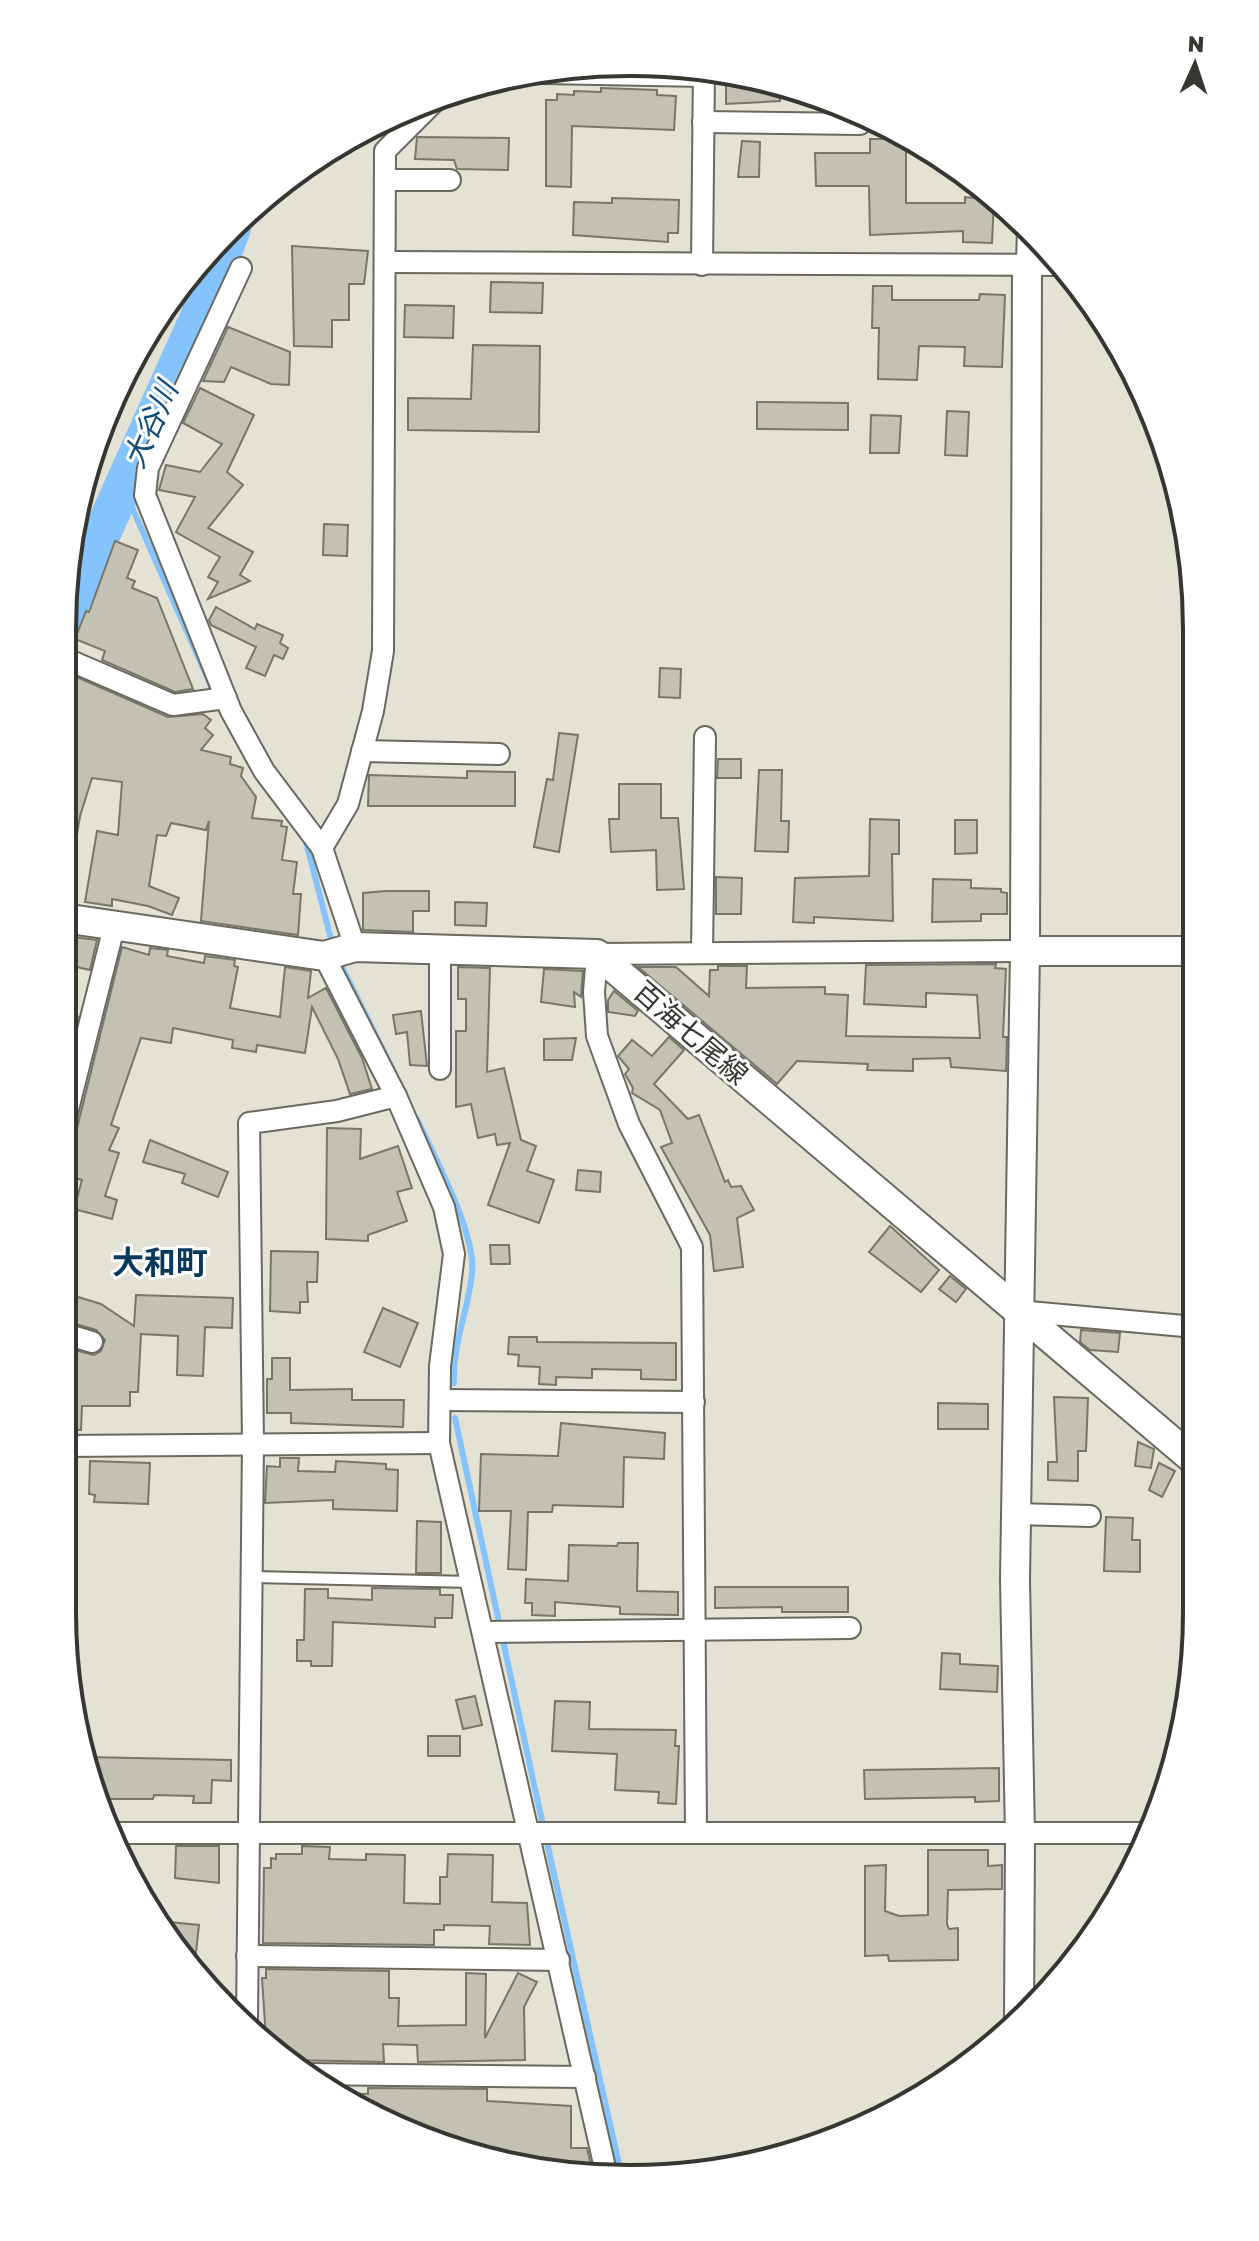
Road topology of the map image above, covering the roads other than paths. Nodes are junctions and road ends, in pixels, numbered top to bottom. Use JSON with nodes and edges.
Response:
{"nodes":[{"id":1,"x":704,"y":81,"type":"edge"},
{"id":2,"x":418,"y":118,"type":"edge"},
{"id":3,"x":703,"y":122,"type":"junction"},
{"id":4,"x":854,"y":124,"type":"edge"},
{"id":5,"x":385,"y":180,"type":"junction"},
{"id":6,"x":450,"y":180,"type":"dead end"},
{"id":7,"x":1028,"y":245,"type":"edge"},
{"id":8,"x":387,"y":262,"type":"junction"},
{"id":9,"x":702,"y":265,"type":"junction"},
{"id":10,"x":1027,"y":265,"type":"junction"},
{"id":11,"x":1046,"y":265,"type":"edge"},
{"id":12,"x":241,"y":268,"type":"dead end"},
{"id":13,"x":76,"y":663,"type":"edge"},
{"id":14,"x":226,"y":698,"type":"junction"},
{"id":15,"x":705,"y":737,"type":"dead end"},
{"id":16,"x":362,"y":751,"type":"junction"},
{"id":17,"x":499,"y":754,"type":"dead end"},
{"id":18,"x":322,"y":848,"type":"junction"},
{"id":19,"x":76,"y":919,"type":"edge"},
{"id":20,"x":115,"y":923,"type":"junction"},
{"id":21,"x":440,"y":949,"type":"junction"},
{"id":22,"x":1025,"y":951,"type":"junction"},
{"id":23,"x":1183,"y":951,"type":"edge"},
{"id":24,"x":338,"y":952,"type":"junction"},
{"id":25,"x":702,"y":952,"type":"junction"},
{"id":26,"x":597,"y":954,"type":"junction"},
{"id":27,"x":440,"y":1069,"type":"dead end"},
{"id":28,"x":76,"y":1078,"type":"edge"},
{"id":29,"x":396,"y":1096,"type":"junction"},
{"id":30,"x":1018,"y":1311,"type":"junction"},
{"id":31,"x":1183,"y":1326,"type":"edge"},
{"id":32,"x":76,"y":1337,"type":"edge"},
{"id":33,"x":92,"y":1342,"type":"dead end"},
{"id":34,"x":440,"y":1400,"type":"junction"},
{"id":35,"x":694,"y":1402,"type":"junction"},
{"id":36,"x":253,"y":1443,"type":"junction"},
{"id":37,"x":439,"y":1443,"type":"junction"},
{"id":38,"x":76,"y":1446,"type":"edge"},
{"id":39,"x":1183,"y":1451,"type":"edge"},
{"id":40,"x":1015,"y":1514,"type":"junction"},
{"id":41,"x":1090,"y":1516,"type":"dead end"},
{"id":42,"x":250,"y":1577,"type":"junction"},
{"id":43,"x":472,"y":1582,"type":"junction"},
{"id":44,"x":850,"y":1628,"type":"dead end"},
{"id":45,"x":696,"y":1630,"type":"junction"},
{"id":46,"x":484,"y":1632,"type":"junction"},
{"id":47,"x":540,"y":1832,"type":"junction"},
{"id":48,"x":123,"y":1833,"type":"edge"},
{"id":49,"x":246,"y":1833,"type":"junction"},
{"id":50,"x":696,"y":1833,"type":"junction"},
{"id":51,"x":1136,"y":1833,"type":"edge"},
{"id":52,"x":1020,"y":1835,"type":"junction"},
{"id":53,"x":247,"y":1956,"type":"junction"},
{"id":54,"x":559,"y":1960,"type":"junction"},
{"id":55,"x":1019,"y":2005,"type":"edge"},
{"id":56,"x":247,"y":2011,"type":"edge"},
{"id":57,"x":326,"y":2074,"type":"edge"},
{"id":58,"x":585,"y":2077,"type":"junction"},
{"id":59,"x":604,"y":2164,"type":"edge"}],
"edges":[{"from":1,"to":3,"type":"street"},
{"from":2,"to":5,"type":"street"},
{"from":3,"to":4,"type":"street"},
{"from":3,"to":9,"type":"street"},
{"from":5,"to":6,"type":"street"},
{"from":5,"to":8,"type":"street"},
{"from":7,"to":10,"type":"street"},
{"from":8,"to":9,"type":"street"},
{"from":8,"to":16,"type":"street"},
{"from":9,"to":10,"type":"street"},
{"from":10,"to":11,"type":"street"},
{"from":10,"to":22,"type":"street"},
{"from":12,"to":14,"type":"street"},
{"from":13,"to":14,"type":"street"},
{"from":14,"to":18,"type":"street"},
{"from":15,"to":25,"type":"street"},
{"from":16,"to":17,"type":"street"},
{"from":16,"to":18,"type":"street"},
{"from":18,"to":24,"type":"street"},
{"from":19,"to":20,"type":"street"},
{"from":20,"to":24,"type":"street"},
{"from":20,"to":28,"type":"street"},
{"from":21,"to":24,"type":"street"},
{"from":21,"to":26,"type":"street"},
{"from":21,"to":27,"type":"street"},
{"from":22,"to":23,"type":"street"},
{"from":22,"to":25,"type":"street"},
{"from":22,"to":30,"type":"street"},
{"from":24,"to":29,"type":"street"},
{"from":25,"to":26,"type":"street"},
{"from":26,"to":30,"type":"street","name":"百海七尾線"},
{"from":26,"to":35,"type":"street"},
{"from":29,"to":34,"type":"street"},
{"from":29,"to":36,"type":"street"},
{"from":30,"to":31,"type":"street"},
{"from":30,"to":39,"type":"street","name":"百海七尾線"},
{"from":30,"to":40,"type":"street"},
{"from":32,"to":33,"type":"street"},
{"from":34,"to":35,"type":"street"},
{"from":34,"to":37,"type":"street"},
{"from":35,"to":45,"type":"street"},
{"from":36,"to":37,"type":"street"},
{"from":36,"to":38,"type":"street"},
{"from":36,"to":42,"type":"street"},
{"from":37,"to":43,"type":"street"},
{"from":40,"to":41,"type":"street"},
{"from":40,"to":52,"type":"street"},
{"from":42,"to":43,"type":"lane"},
{"from":42,"to":49,"type":"street"},
{"from":43,"to":46,"type":"street"},
{"from":44,"to":45,"type":"street"},
{"from":45,"to":46,"type":"street"},
{"from":45,"to":50,"type":"street"},
{"from":46,"to":47,"type":"street"},
{"from":47,"to":49,"type":"street"},
{"from":47,"to":50,"type":"street"},
{"from":47,"to":54,"type":"street"},
{"from":48,"to":49,"type":"street"},
{"from":49,"to":53,"type":"street"},
{"from":50,"to":52,"type":"street"},
{"from":51,"to":52,"type":"street"},
{"from":52,"to":55,"type":"street"},
{"from":53,"to":54,"type":"street"},
{"from":53,"to":56,"type":"street"},
{"from":54,"to":58,"type":"street"},
{"from":57,"to":58,"type":"street"},
{"from":58,"to":59,"type":"street"}]}
